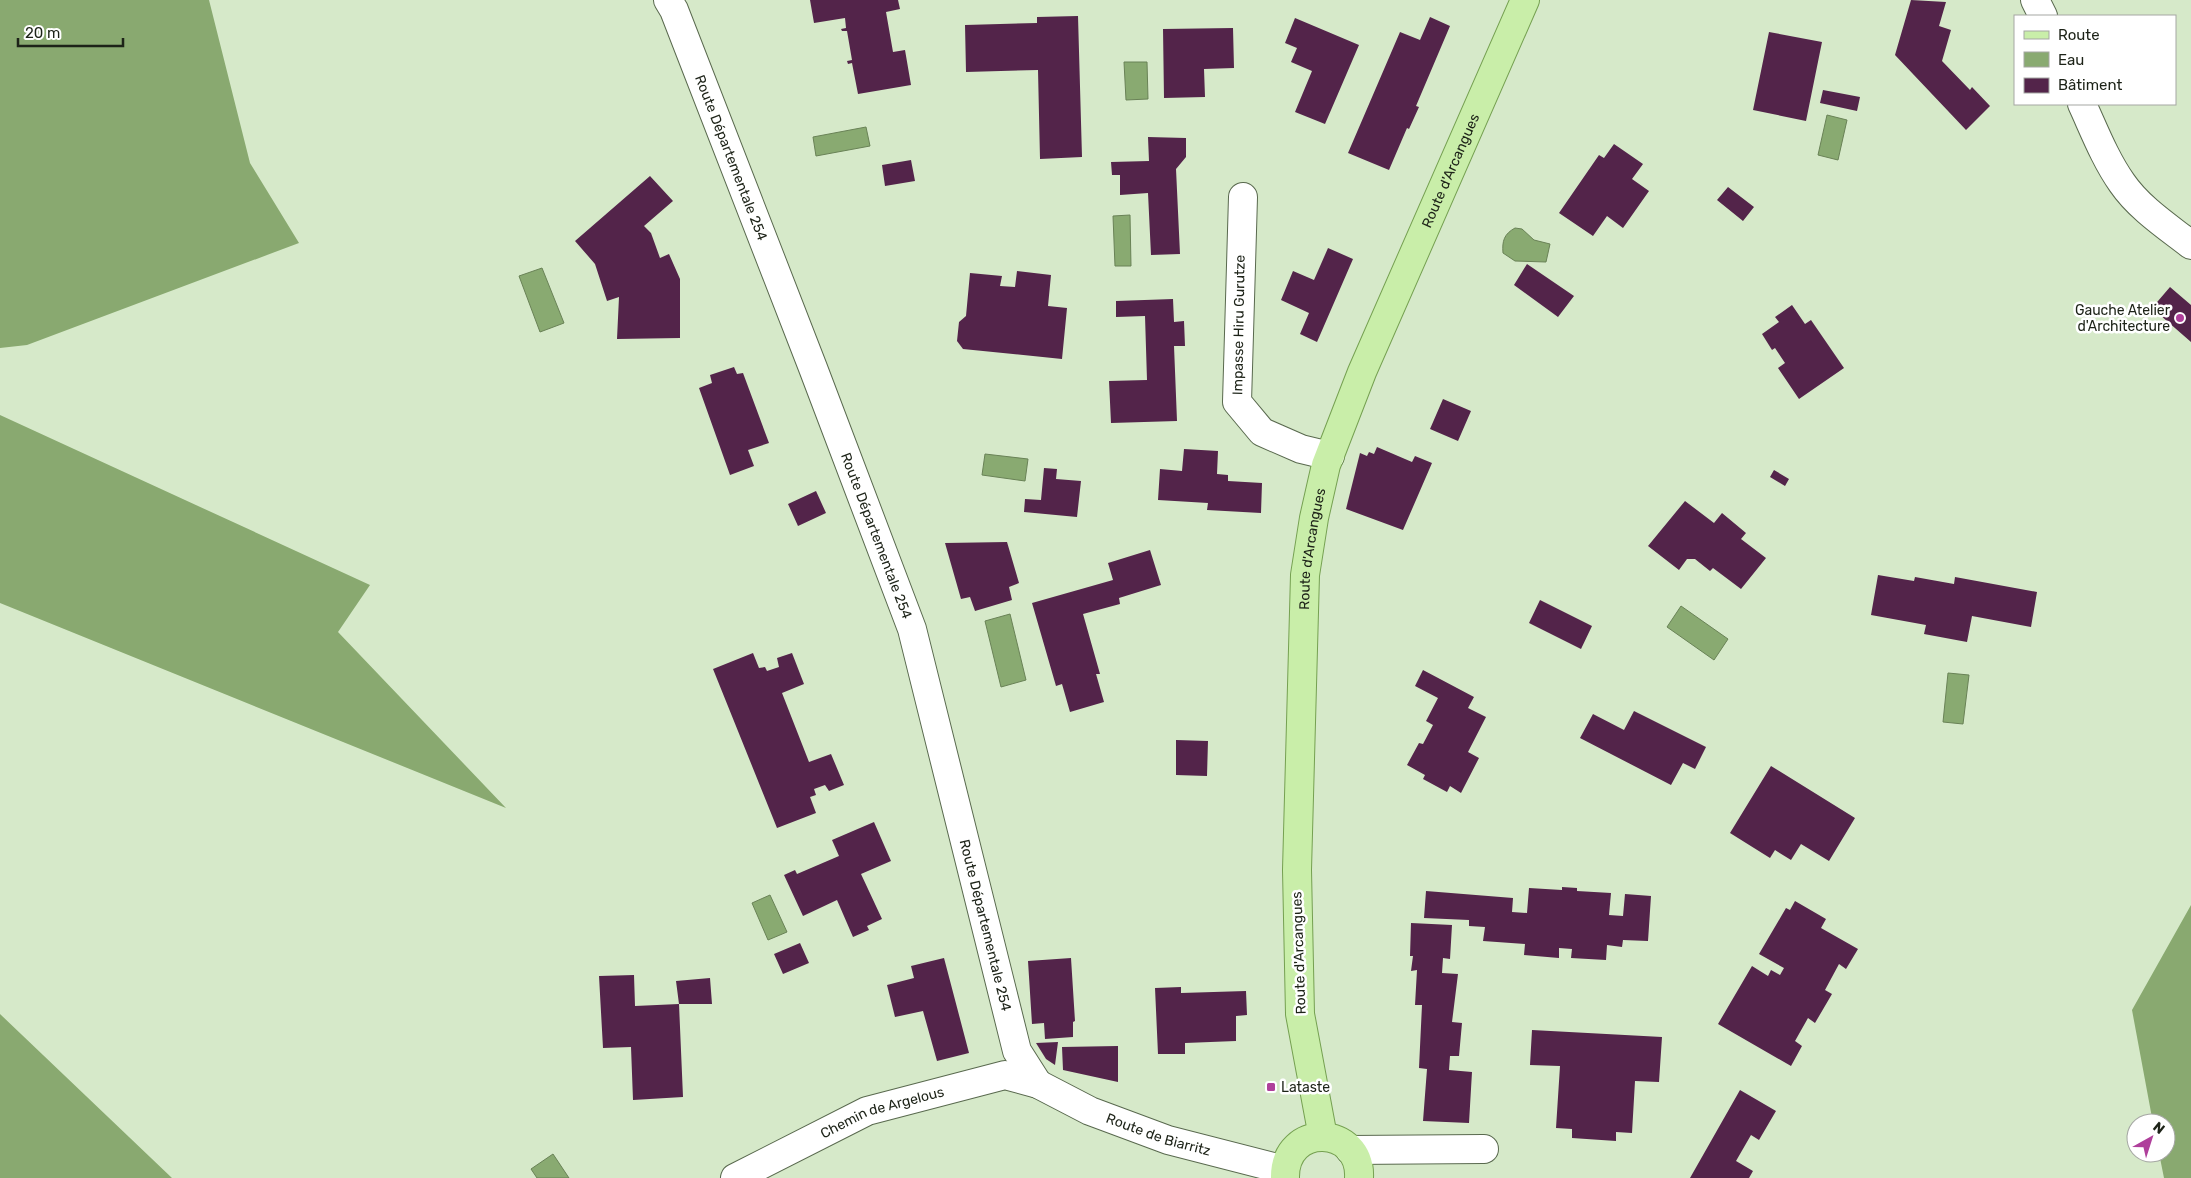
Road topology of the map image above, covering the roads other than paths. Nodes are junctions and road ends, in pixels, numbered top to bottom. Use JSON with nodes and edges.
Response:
{"nodes":[{"id":1,"x":1524,"y":0,"type":"edge"},
{"id":2,"x":2036,"y":0,"type":"edge"},
{"id":3,"x":677,"y":3,"type":"edge"},
{"id":4,"x":2043,"y":15,"type":"edge"},
{"id":5,"x":2082,"y":105,"type":"edge"},
{"id":6,"x":1243,"y":197,"type":"dead end"},
{"id":7,"x":2191,"y":246,"type":"edge"},
{"id":8,"x":1330,"y":456,"type":"junction"},
{"id":9,"x":1038,"y":1084,"type":"junction"},
{"id":10,"x":1323,"y":1137,"type":"junction"},
{"id":11,"x":1484,"y":1149,"type":"dead end"},
{"id":12,"x":1350,"y":1150,"type":"junction"},
{"id":13,"x":1285,"y":1174,"type":"edge"},
{"id":14,"x":735,"y":1178,"type":"edge"},
{"id":15,"x":1359,"y":1178,"type":"edge"}],
"edges":[{"from":1,"to":8,"type":"main road","name":"Route d'Arcangues"},
{"from":2,"to":4,"type":"street"},
{"from":3,"to":9,"type":"street","name":"Route Départementale 254"},
{"from":5,"to":7,"type":"street"},
{"from":6,"to":8,"type":"street","name":"Impasse Hiru Gurutze"},
{"from":8,"to":10,"type":"main road","name":"Route d'Arcangues"},
{"from":9,"to":13,"type":"street","name":"Route de Biarritz"},
{"from":9,"to":14,"type":"street","name":"Chemin de Argelous"},
{"from":10,"to":12,"type":"main road"},
{"from":10,"to":13,"type":"main road"},
{"from":11,"to":12,"type":"street"},
{"from":12,"to":15,"type":"main road"}]}
